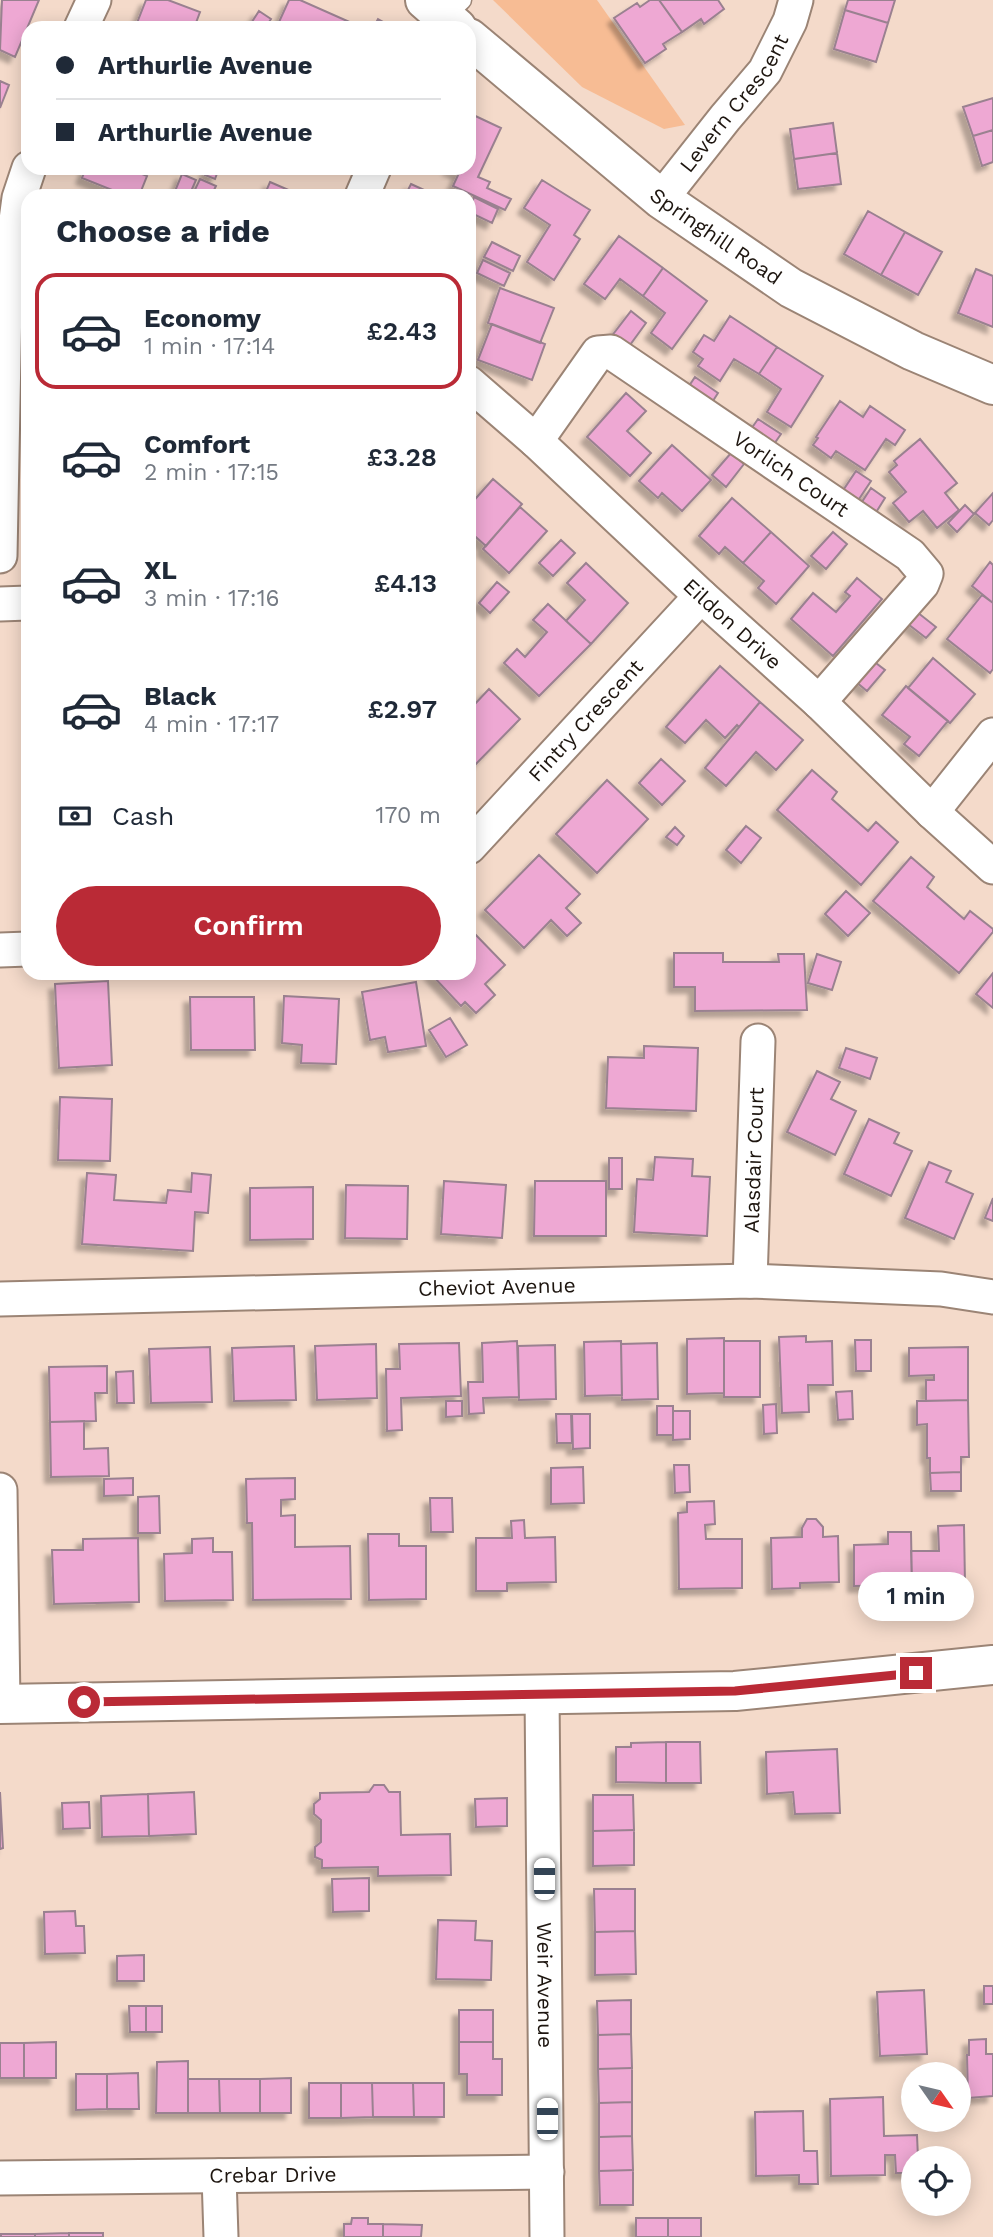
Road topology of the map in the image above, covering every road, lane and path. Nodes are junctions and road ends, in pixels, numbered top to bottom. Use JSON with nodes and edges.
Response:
{"nodes":[{"id":1,"x":94,"y":0,"type":"edge"},
{"id":2,"x":796,"y":0,"type":"edge"},
{"id":3,"x":84,"y":21,"type":"edge"},
{"id":4,"x":476,"y":38,"type":"edge"},
{"id":5,"x":661,"y":199,"type":"junction"},
{"id":6,"x":21,"y":208,"type":"edge"},
{"id":7,"x":3,"y":295,"type":"edge"},
{"id":8,"x":993,"y":385,"type":"edge"},
{"id":9,"x":476,"y":389,"type":"edge"},
{"id":10,"x":536,"y":441,"type":"junction"},
{"id":11,"x":0,"y":556,"type":"edge"},
{"id":12,"x":701,"y":596,"type":"junction"},
{"id":13,"x":21,"y":603,"type":"edge"},
{"id":14,"x":0,"y":604,"type":"edge"},
{"id":15,"x":819,"y":702,"type":"junction"},
{"id":16,"x":993,"y":735,"type":"edge"},
{"id":17,"x":932,"y":812,"type":"junction"},
{"id":18,"x":476,"y":838,"type":"edge"},
{"id":19,"x":993,"y":867,"type":"edge"},
{"id":20,"x":21,"y":949,"type":"edge"},
{"id":21,"x":0,"y":950,"type":"edge"},
{"id":22,"x":758,"y":1041,"type":"dead end"},
{"id":23,"x":750,"y":1281,"type":"junction"},
{"id":24,"x":993,"y":1297,"type":"edge"},
{"id":25,"x":0,"y":1299,"type":"edge"},
{"id":26,"x":0,"y":1490,"type":"edge"},
{"id":27,"x":993,"y":1665,"type":"edge"},
{"id":28,"x":542,"y":1693,"type":"junction"},
{"id":29,"x":2,"y":1704,"type":"edge"},
{"id":30,"x":547,"y":2172,"type":"junction"},
{"id":31,"x":219,"y":2176,"type":"junction"},
{"id":32,"x":0,"y":2178,"type":"edge"},
{"id":33,"x":220,"y":2237,"type":"edge"},
{"id":34,"x":547,"y":2237,"type":"edge"}],
"edges":[{"from":1,"to":3,"type":"street"},
{"from":2,"to":5,"type":"street","name":"Levern Crescent"},
{"from":4,"to":5,"type":"street","name":"Springhill Road"},
{"from":5,"to":8,"type":"street","name":"Springhill Road"},
{"from":6,"to":7,"type":"street"},
{"from":7,"to":11,"type":"street"},
{"from":9,"to":10,"type":"street","name":"Eildon Drive"},
{"from":10,"to":12,"type":"street","name":"Eildon Drive"},
{"from":10,"to":15,"type":"street","name":"Vorlich Court"},
{"from":12,"to":15,"type":"street","name":"Eildon Drive"},
{"from":12,"to":18,"type":"street","name":"Fintry Crescent"},
{"from":13,"to":14,"type":"street"},
{"from":15,"to":17,"type":"street","name":"Eildon Drive"},
{"from":16,"to":17,"type":"street"},
{"from":17,"to":19,"type":"street","name":"Eildon Drive"},
{"from":20,"to":21,"type":"street"},
{"from":22,"to":23,"type":"street","name":"Alasdair Court"},
{"from":23,"to":24,"type":"street","name":"Cheviot Avenue"},
{"from":23,"to":25,"type":"street","name":"Cheviot Avenue"},
{"from":26,"to":29,"type":"street"},
{"from":27,"to":28,"type":"street"},
{"from":28,"to":29,"type":"street"},
{"from":28,"to":30,"type":"street","name":"Weir Avenue"},
{"from":30,"to":31,"type":"street","name":"Crebar Drive"},
{"from":30,"to":34,"type":"street","name":"Weir Avenue"},
{"from":31,"to":32,"type":"street","name":"Crebar Drive"},
{"from":31,"to":33,"type":"street"}]}
